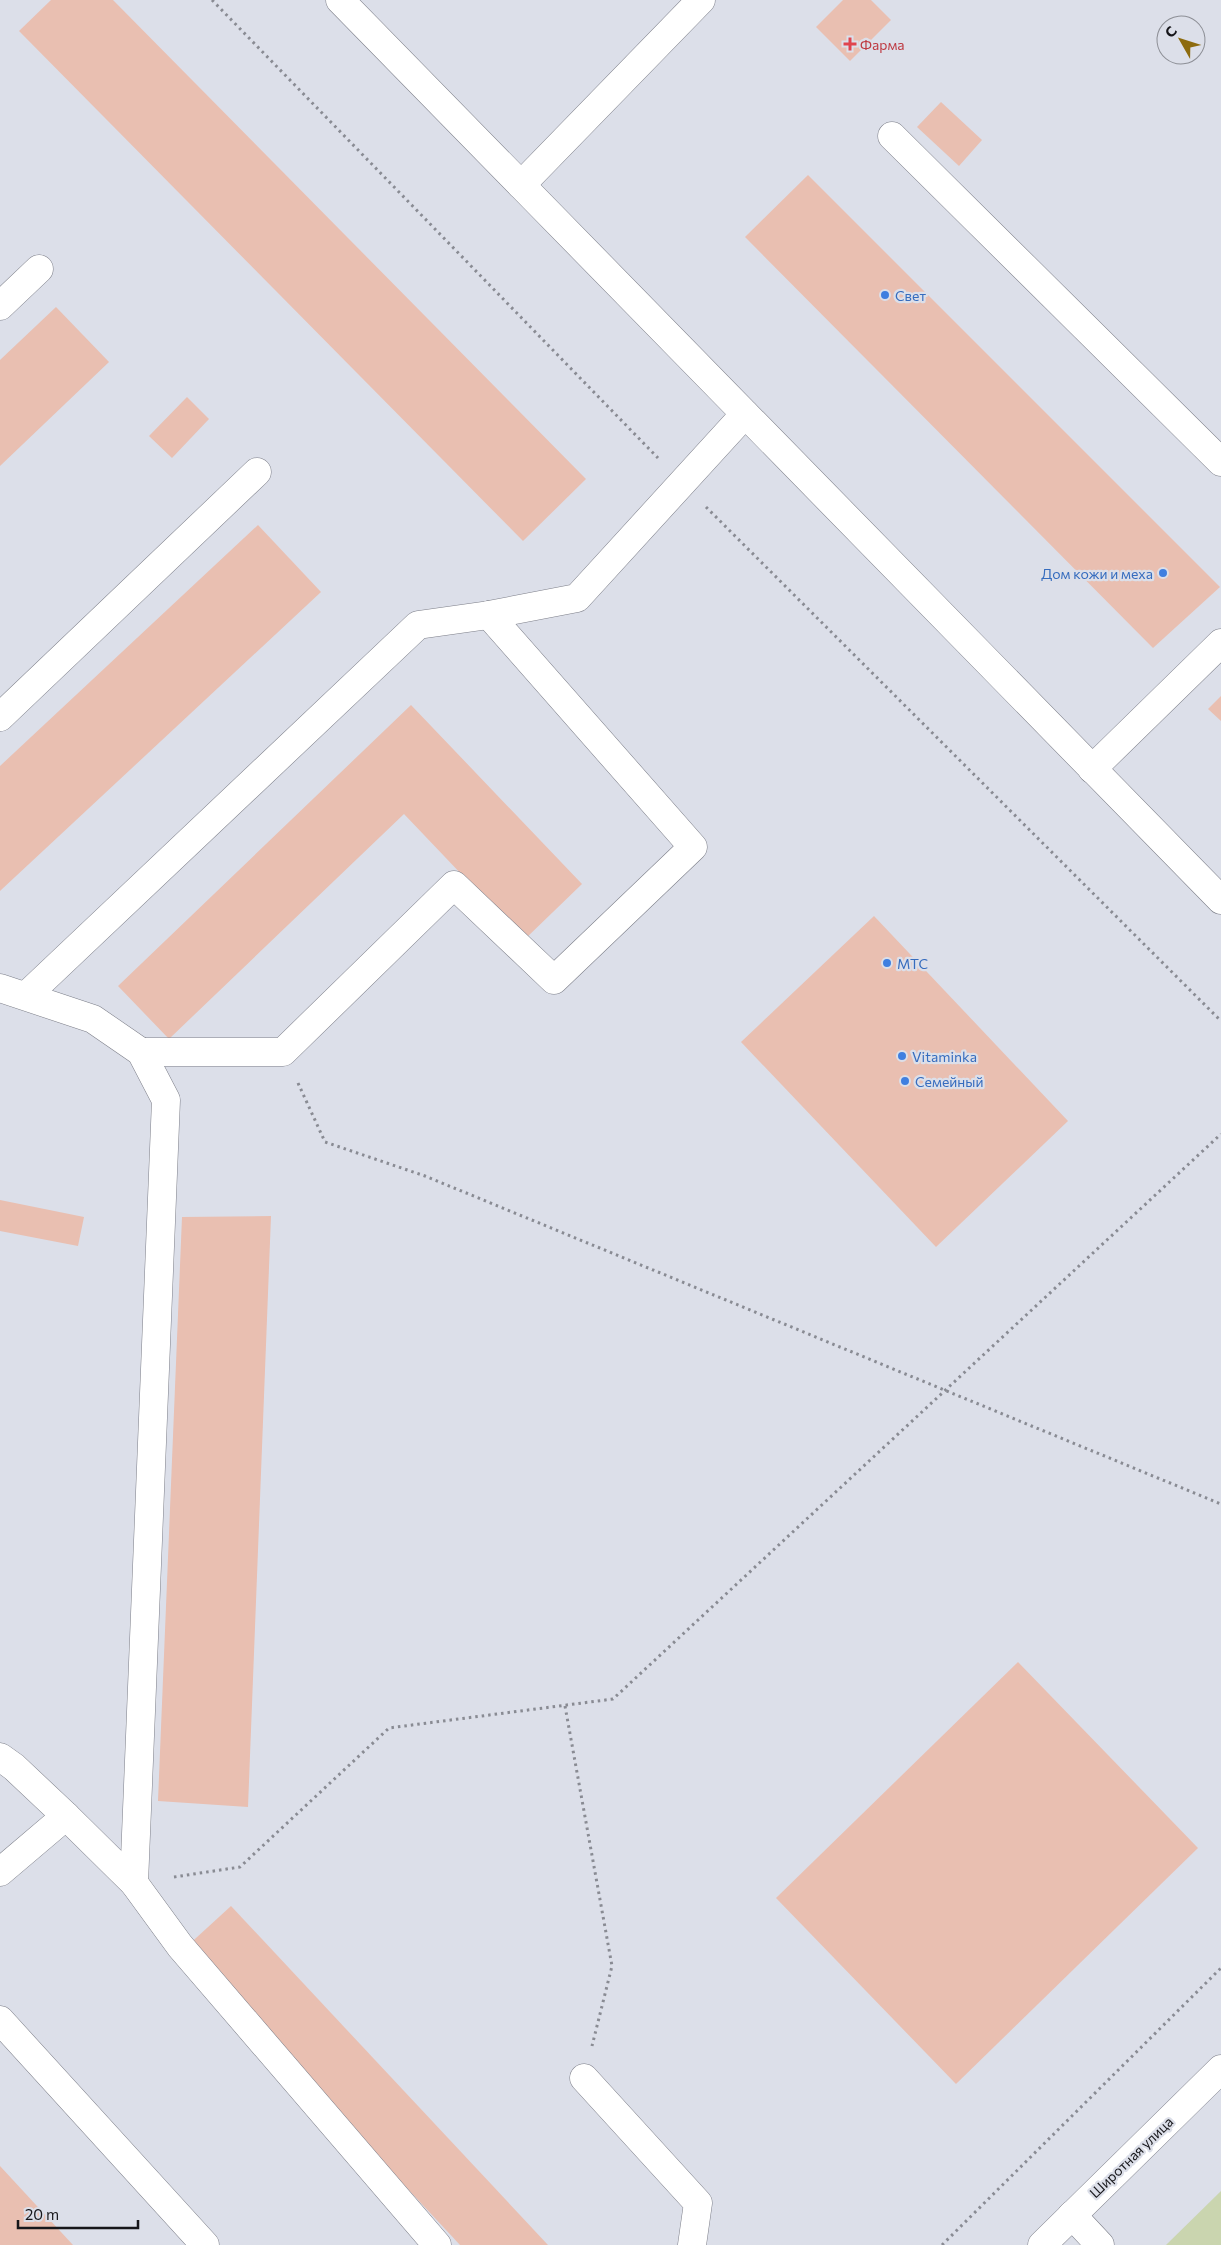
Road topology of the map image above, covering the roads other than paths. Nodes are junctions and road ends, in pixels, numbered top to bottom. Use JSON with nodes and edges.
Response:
{"nodes":[{"id":1,"x":340,"y":0,"type":"edge"},
{"id":2,"x":701,"y":0,"type":"edge"},
{"id":3,"x":892,"y":136,"type":"dead end"},
{"id":4,"x":520,"y":184,"type":"junction"},
{"id":5,"x":39,"y":269,"type":"dead end"},
{"id":6,"x":0,"y":306,"type":"edge"},
{"id":7,"x":745,"y":414,"type":"junction"},
{"id":8,"x":1221,"y":462,"type":"edge"},
{"id":9,"x":257,"y":472,"type":"dead end"},
{"id":10,"x":489,"y":615,"type":"junction"},
{"id":11,"x":1221,"y":643,"type":"edge"},
{"id":12,"x":0,"y":717,"type":"edge"},
{"id":13,"x":1092,"y":769,"type":"junction"},
{"id":14,"x":1221,"y":900,"type":"edge"},
{"id":15,"x":0,"y":988,"type":"edge"},
{"id":16,"x":27,"y":995,"type":"junction"},
{"id":17,"x":141,"y":1052,"type":"junction"},
{"id":18,"x":0,"y":1757,"type":"edge"},
{"id":19,"x":66,"y":1816,"type":"junction"},
{"id":20,"x":0,"y":1872,"type":"edge"},
{"id":21,"x":134,"y":1883,"type":"junction"},
{"id":22,"x":0,"y":2020,"type":"edge"},
{"id":23,"x":1221,"y":2069,"type":"edge"},
{"id":24,"x":584,"y":2078,"type":"road end"},
{"id":25,"x":1072,"y":2216,"type":"junction"},
{"id":26,"x":205,"y":2245,"type":"edge"},
{"id":27,"x":437,"y":2245,"type":"edge"},
{"id":28,"x":692,"y":2245,"type":"edge"},
{"id":29,"x":1042,"y":2245,"type":"edge"},
{"id":30,"x":1100,"y":2245,"type":"edge"}],
"edges":[{"from":1,"to":4,"type":"street"},
{"from":2,"to":4,"type":"street"},
{"from":3,"to":8,"type":"street"},
{"from":4,"to":7,"type":"street"},
{"from":5,"to":6,"type":"street"},
{"from":7,"to":10,"type":"street"},
{"from":7,"to":13,"type":"street"},
{"from":9,"to":12,"type":"street"},
{"from":10,"to":16,"type":"street"},
{"from":10,"to":17,"type":"street"},
{"from":11,"to":13,"type":"street"},
{"from":13,"to":14,"type":"street"},
{"from":15,"to":16,"type":"street"},
{"from":16,"to":17,"type":"street"},
{"from":17,"to":21,"type":"street"},
{"from":18,"to":19,"type":"street"},
{"from":19,"to":20,"type":"street"},
{"from":19,"to":21,"type":"street"},
{"from":21,"to":27,"type":"street"},
{"from":22,"to":26,"type":"street"},
{"from":23,"to":25,"type":"street","name":"Широтная улица"},
{"from":24,"to":28,"type":"street"},
{"from":25,"to":29,"type":"street","name":"Широтная улица"},
{"from":25,"to":30,"type":"street"}]}
